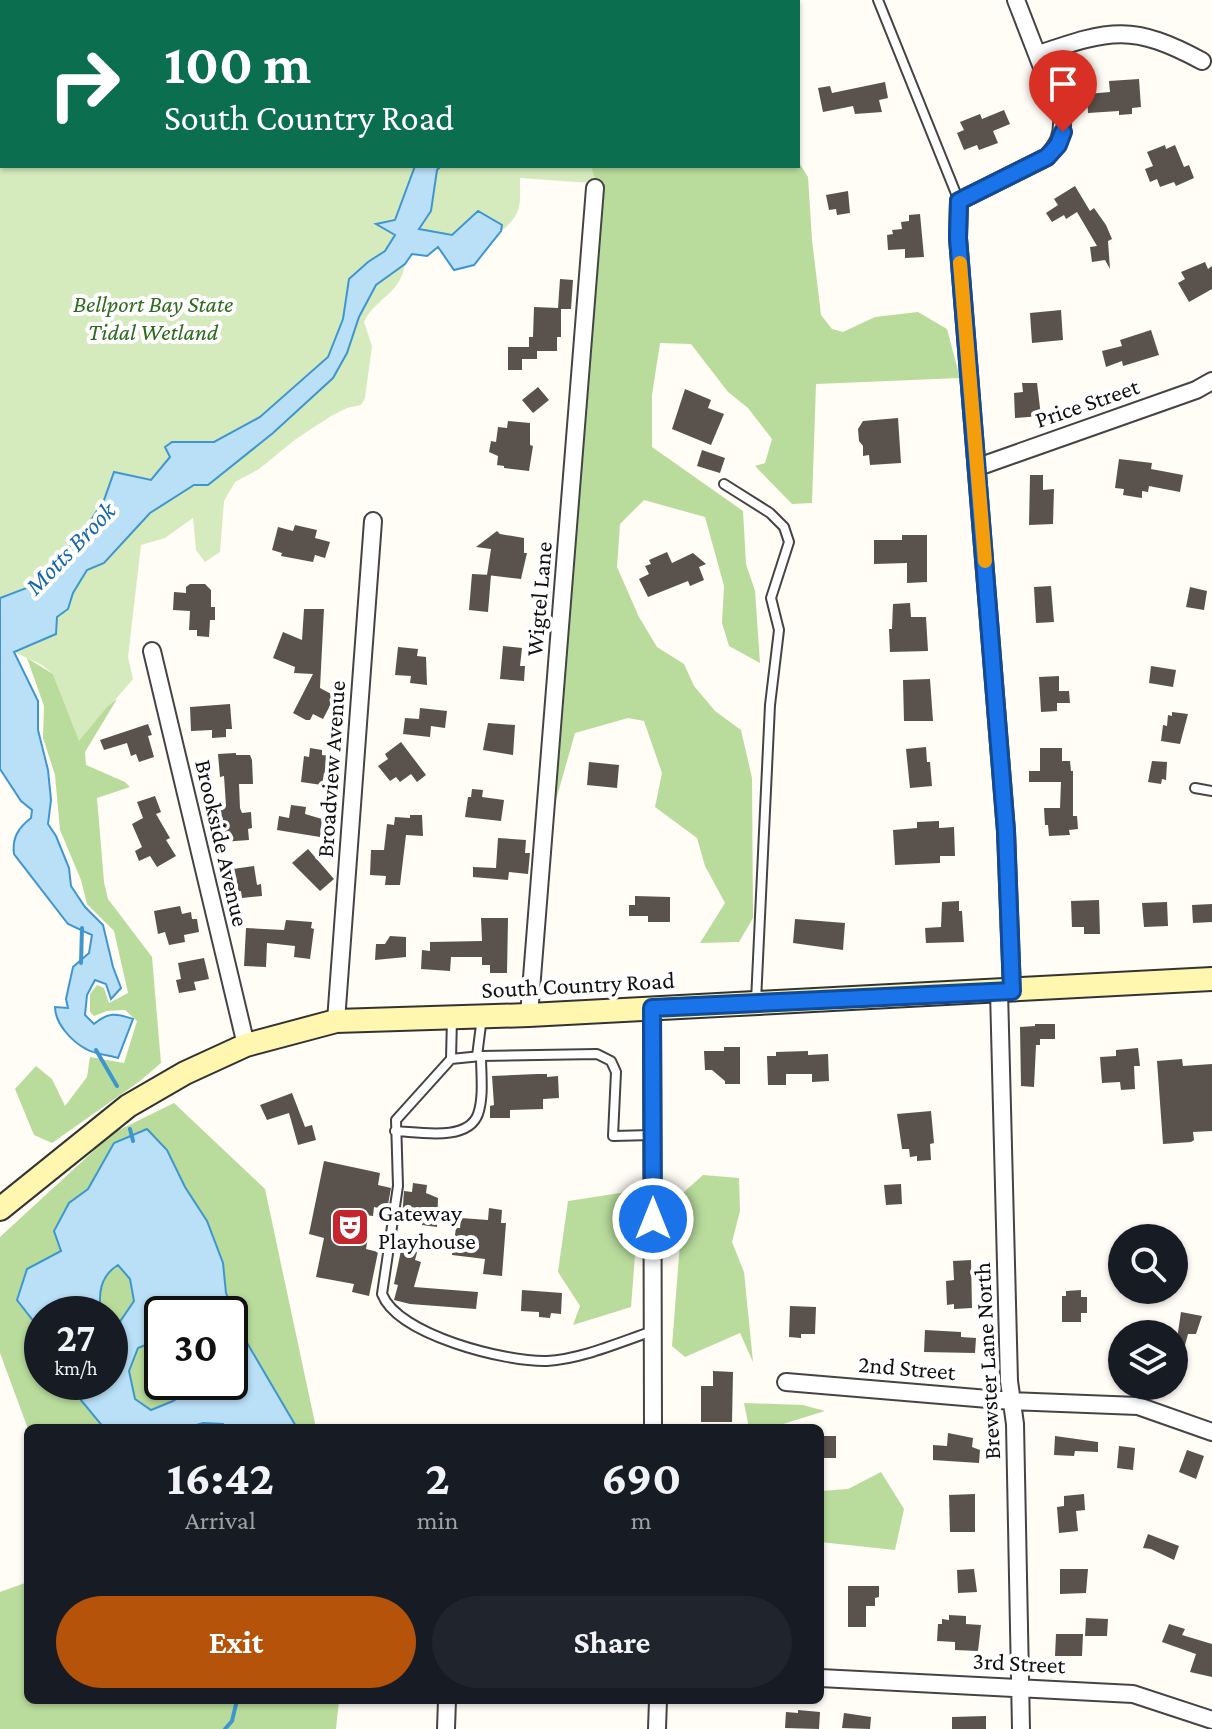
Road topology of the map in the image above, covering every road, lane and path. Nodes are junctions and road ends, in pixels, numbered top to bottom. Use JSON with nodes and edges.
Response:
{"nodes":[{"id":1,"x":878,"y":0,"type":"edge"},
{"id":2,"x":1016,"y":0,"type":"edge"},
{"id":3,"x":1039,"y":54,"type":"junction"},
{"id":4,"x":1202,"y":61,"type":"dead end"},
{"id":5,"x":595,"y":188,"type":"dead end"},
{"id":6,"x":959,"y":201,"type":"junction"},
{"id":7,"x":1212,"y":381,"type":"edge"},
{"id":8,"x":978,"y":467,"type":"junction"},
{"id":9,"x":724,"y":484,"type":"dead end"},
{"id":10,"x":373,"y":521,"type":"dead end"},
{"id":11,"x":152,"y":651,"type":"dead end"},
{"id":12,"x":1195,"y":788,"type":"dead end"},
{"id":13,"x":1212,"y":791,"type":"edge"},
{"id":14,"x":1212,"y":979,"type":"edge"},
{"id":15,"x":1005,"y":991,"type":"junction"},
{"id":16,"x":756,"y":1001,"type":"junction"},
{"id":17,"x":652,"y":1008,"type":"junction"},
{"id":18,"x":529,"y":1015,"type":"junction"},
{"id":19,"x":482,"y":1016,"type":"junction"},
{"id":20,"x":452,"y":1017,"type":"junction"},
{"id":21,"x":336,"y":1021,"type":"junction"},
{"id":22,"x":246,"y":1045,"type":"junction"},
{"id":23,"x":479,"y":1056,"type":"junction"},
{"id":24,"x":451,"y":1059,"type":"junction"},
{"id":25,"x":395,"y":1131,"type":"junction"},
{"id":26,"x":653,"y":1135,"type":"junction"},
{"id":27,"x":0,"y":1209,"type":"edge"},
{"id":28,"x":653,"y":1331,"type":"junction"},
{"id":29,"x":786,"y":1382,"type":"dead end"},
{"id":30,"x":1012,"y":1401,"type":"junction"},
{"id":31,"x":653,"y":1424,"type":"edge"},
{"id":32,"x":1212,"y":1432,"type":"edge"},
{"id":33,"x":824,"y":1678,"type":"edge"},
{"id":34,"x":1020,"y":1687,"type":"junction"},
{"id":35,"x":447,"y":1704,"type":"edge"},
{"id":36,"x":658,"y":1704,"type":"edge"},
{"id":37,"x":1212,"y":1720,"type":"edge"},
{"id":38,"x":446,"y":1729,"type":"edge"},
{"id":39,"x":657,"y":1729,"type":"edge"},
{"id":40,"x":1021,"y":1729,"type":"edge"}],
"edges":[{"from":1,"to":6,"type":"lane"},
{"from":2,"to":3,"type":"street"},
{"from":3,"to":4,"type":"street"},
{"from":3,"to":6,"type":"street"},
{"from":5,"to":18,"type":"street","name":"Wigtel Lane"},
{"from":6,"to":8,"type":"street","name":"Brewster Lane North"},
{"from":7,"to":8,"type":"street","name":"Price Street"},
{"from":8,"to":15,"type":"street","name":"Brewster Lane North"},
{"from":9,"to":16,"type":"lane"},
{"from":10,"to":21,"type":"street","name":"Broadview Avenue"},
{"from":11,"to":22,"type":"street","name":"Brookside Avenue"},
{"from":12,"to":13,"type":"lane"},
{"from":14,"to":15,"type":"main road","name":"South Country Road"},
{"from":15,"to":16,"type":"main road","name":"South Country Road"},
{"from":15,"to":30,"type":"street","name":"Brewster Lane North"},
{"from":16,"to":17,"type":"main road","name":"South Country Road"},
{"from":17,"to":18,"type":"main road","name":"South Country Road"},
{"from":17,"to":26,"type":"street"},
{"from":18,"to":19,"type":"main road","name":"South Country Road"},
{"from":19,"to":20,"type":"main road","name":"South Country Road"},
{"from":19,"to":23,"type":"lane"},
{"from":20,"to":21,"type":"main road","name":"South Country Road"},
{"from":20,"to":24,"type":"lane"},
{"from":21,"to":22,"type":"main road","name":"South Country Road"},
{"from":22,"to":27,"type":"main road","name":"South Country Road"},
{"from":23,"to":24,"type":"lane"},
{"from":23,"to":25,"type":"lane"},
{"from":23,"to":26,"type":"lane"},
{"from":24,"to":25,"type":"lane"},
{"from":25,"to":28,"type":"lane"},
{"from":26,"to":28,"type":"street"},
{"from":28,"to":31,"type":"street"},
{"from":29,"to":30,"type":"street","name":"2nd Street"},
{"from":30,"to":32,"type":"street","name":"2nd Street"},
{"from":30,"to":34,"type":"street","name":"Brewster Lane North"},
{"from":33,"to":34,"type":"street","name":"3rd Street"},
{"from":34,"to":37,"type":"street","name":"3rd Street"},
{"from":34,"to":40,"type":"street","name":"Brewster Lane North"},
{"from":35,"to":38,"type":"street"},
{"from":36,"to":39,"type":"street"}]}
